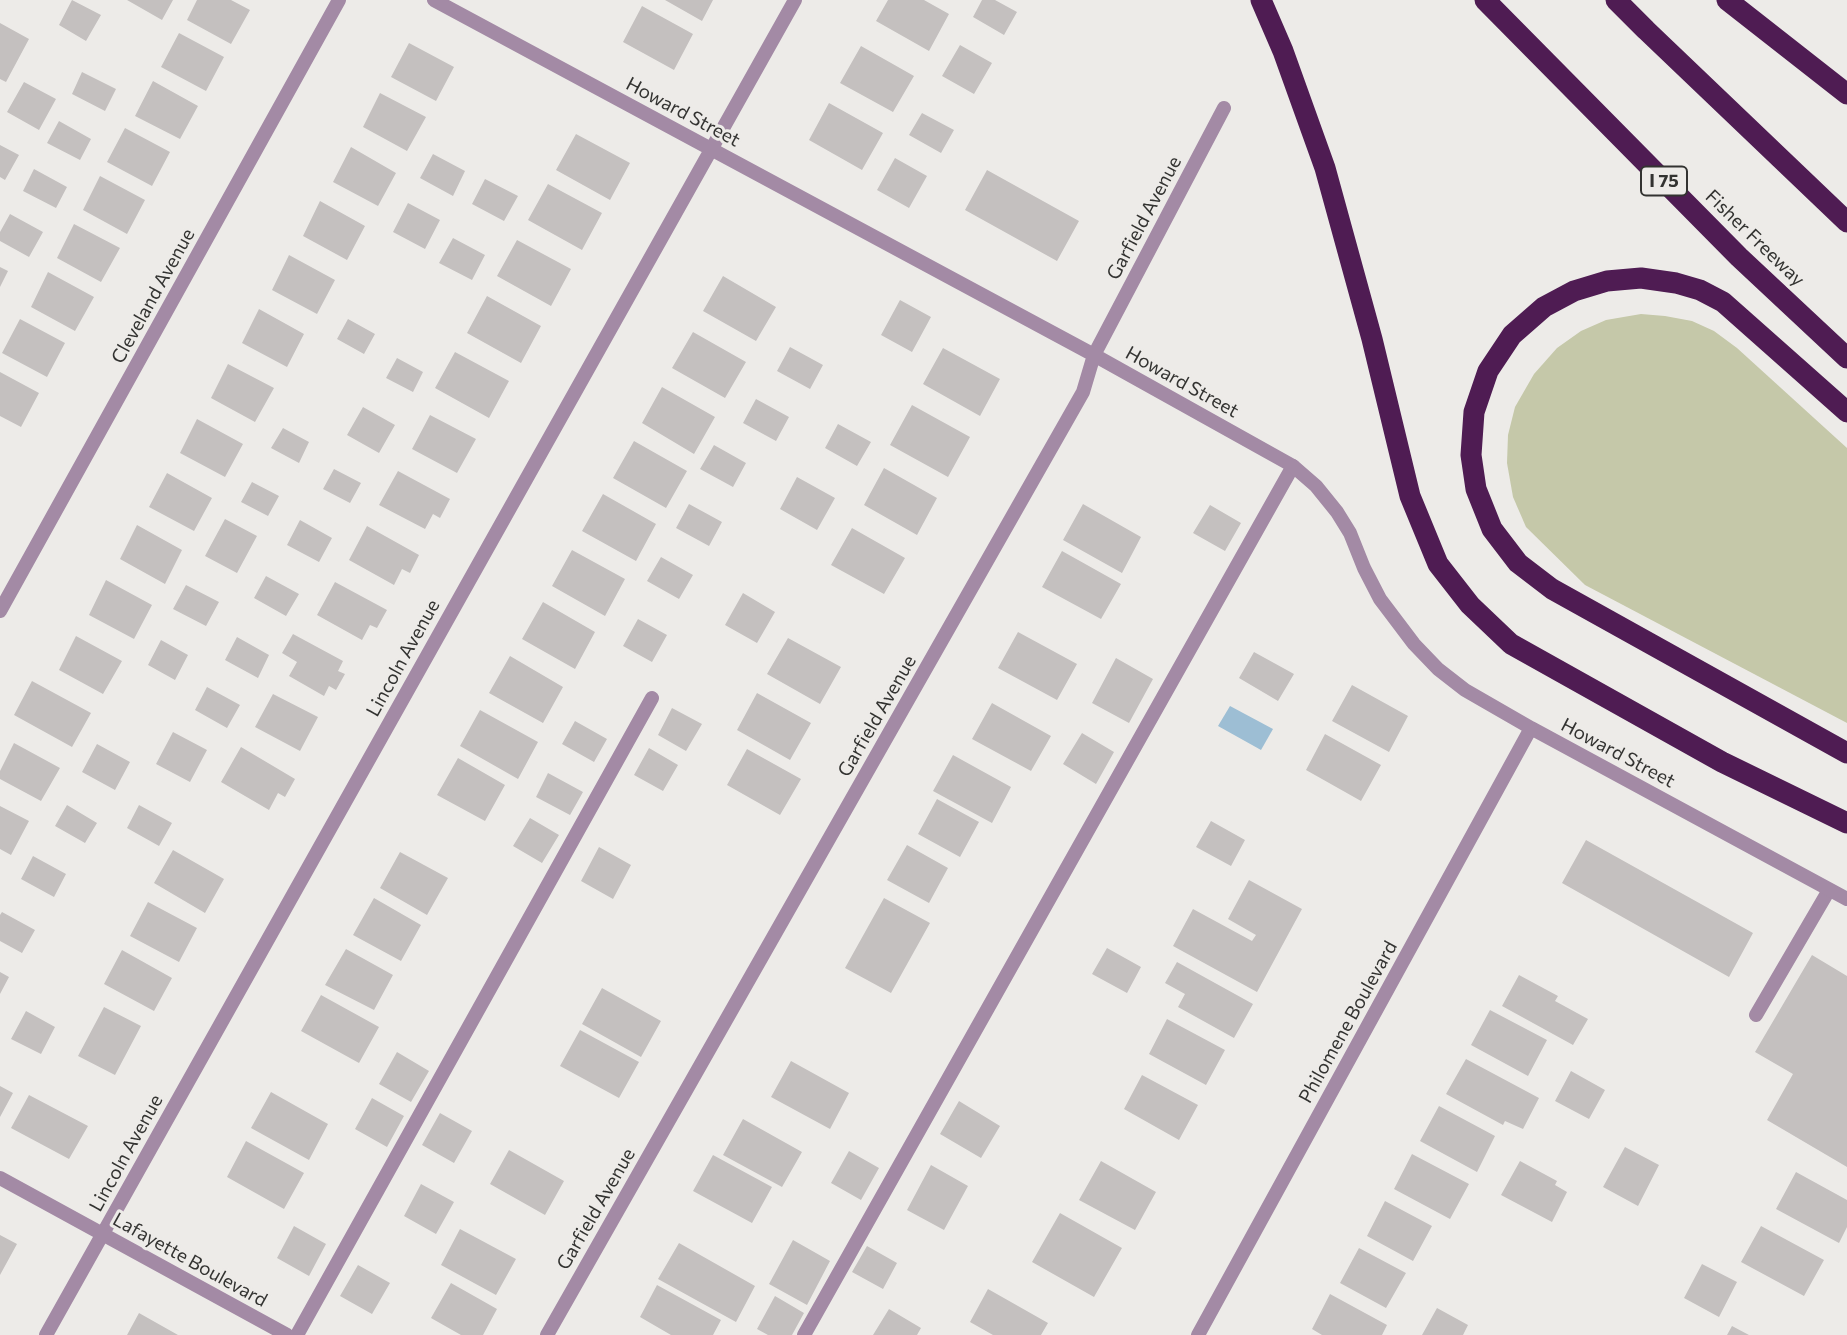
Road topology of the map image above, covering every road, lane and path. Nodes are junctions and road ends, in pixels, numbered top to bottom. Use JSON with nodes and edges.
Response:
{"nodes":[{"id":1,"x":339,"y":0,"type":"edge"},
{"id":2,"x":434,"y":0,"type":"edge"},
{"id":3,"x":795,"y":0,"type":"edge"},
{"id":4,"x":1261,"y":0,"type":"edge"},
{"id":5,"x":1485,"y":0,"type":"edge"},
{"id":6,"x":1616,"y":0,"type":"edge"},
{"id":7,"x":1727,"y":0,"type":"edge"},
{"id":8,"x":1847,"y":94,"type":"edge"},
{"id":9,"x":1224,"y":108,"type":"dead end"},
{"id":10,"x":711,"y":149,"type":"junction"},
{"id":11,"x":1847,"y":222,"type":"edge"},
{"id":12,"x":1094,"y":355,"type":"junction"},
{"id":13,"x":1847,"y":358,"type":"edge"},
{"id":14,"x":1847,"y":412,"type":"edge"},
{"id":15,"x":1293,"y":466,"type":"junction"},
{"id":16,"x":0,"y":611,"type":"edge"},
{"id":17,"x":652,"y":698,"type":"dead end"},
{"id":18,"x":1531,"y":728,"type":"junction"},
{"id":19,"x":1847,"y":753,"type":"edge"},
{"id":20,"x":1847,"y":823,"type":"edge"},
{"id":21,"x":1829,"y":890,"type":"junction"},
{"id":22,"x":1847,"y":899,"type":"edge"},
{"id":23,"x":1756,"y":1015,"type":"dead end"},
{"id":24,"x":0,"y":1178,"type":"edge"},
{"id":25,"x":103,"y":1234,"type":"junction"},
{"id":26,"x":46,"y":1335,"type":"edge"},
{"id":27,"x":287,"y":1335,"type":"edge"},
{"id":28,"x":298,"y":1335,"type":"edge"},
{"id":29,"x":547,"y":1335,"type":"edge"},
{"id":30,"x":804,"y":1335,"type":"edge"},
{"id":31,"x":1198,"y":1335,"type":"edge"}],
"edges":[{"from":1,"to":16,"type":"street","name":"Cleveland Avenue"},
{"from":2,"to":10,"type":"street","name":"Howard Street"},
{"from":3,"to":10,"type":"street","name":"Lincoln Avenue"},
{"from":4,"to":20,"type":"highway"},
{"from":5,"to":13,"type":"highway","name":"Fisher Freeway","number":"I 75"},
{"from":6,"to":11,"type":"highway"},
{"from":7,"to":8,"type":"highway"},
{"from":9,"to":12,"type":"street","name":"Garfield Avenue"},
{"from":10,"to":12,"type":"street","name":"Howard Street"},
{"from":10,"to":25,"type":"street","name":"Lincoln Avenue"},
{"from":12,"to":15,"type":"street","name":"Howard Street"},
{"from":12,"to":29,"type":"street","name":"Garfield Avenue"},
{"from":14,"to":19,"type":"highway"},
{"from":15,"to":18,"type":"street","name":"Howard Street"},
{"from":15,"to":30,"type":"street"},
{"from":17,"to":28,"type":"street"},
{"from":18,"to":21,"type":"street","name":"Howard Street"},
{"from":18,"to":31,"type":"street","name":"Philomene Boulevard"},
{"from":21,"to":22,"type":"street","name":"Howard Street"},
{"from":21,"to":23,"type":"street"},
{"from":24,"to":25,"type":"street","name":"Lafayette Boulevard"},
{"from":25,"to":26,"type":"street","name":"Lincoln Avenue"},
{"from":25,"to":27,"type":"street","name":"Lafayette Boulevard"}]}
